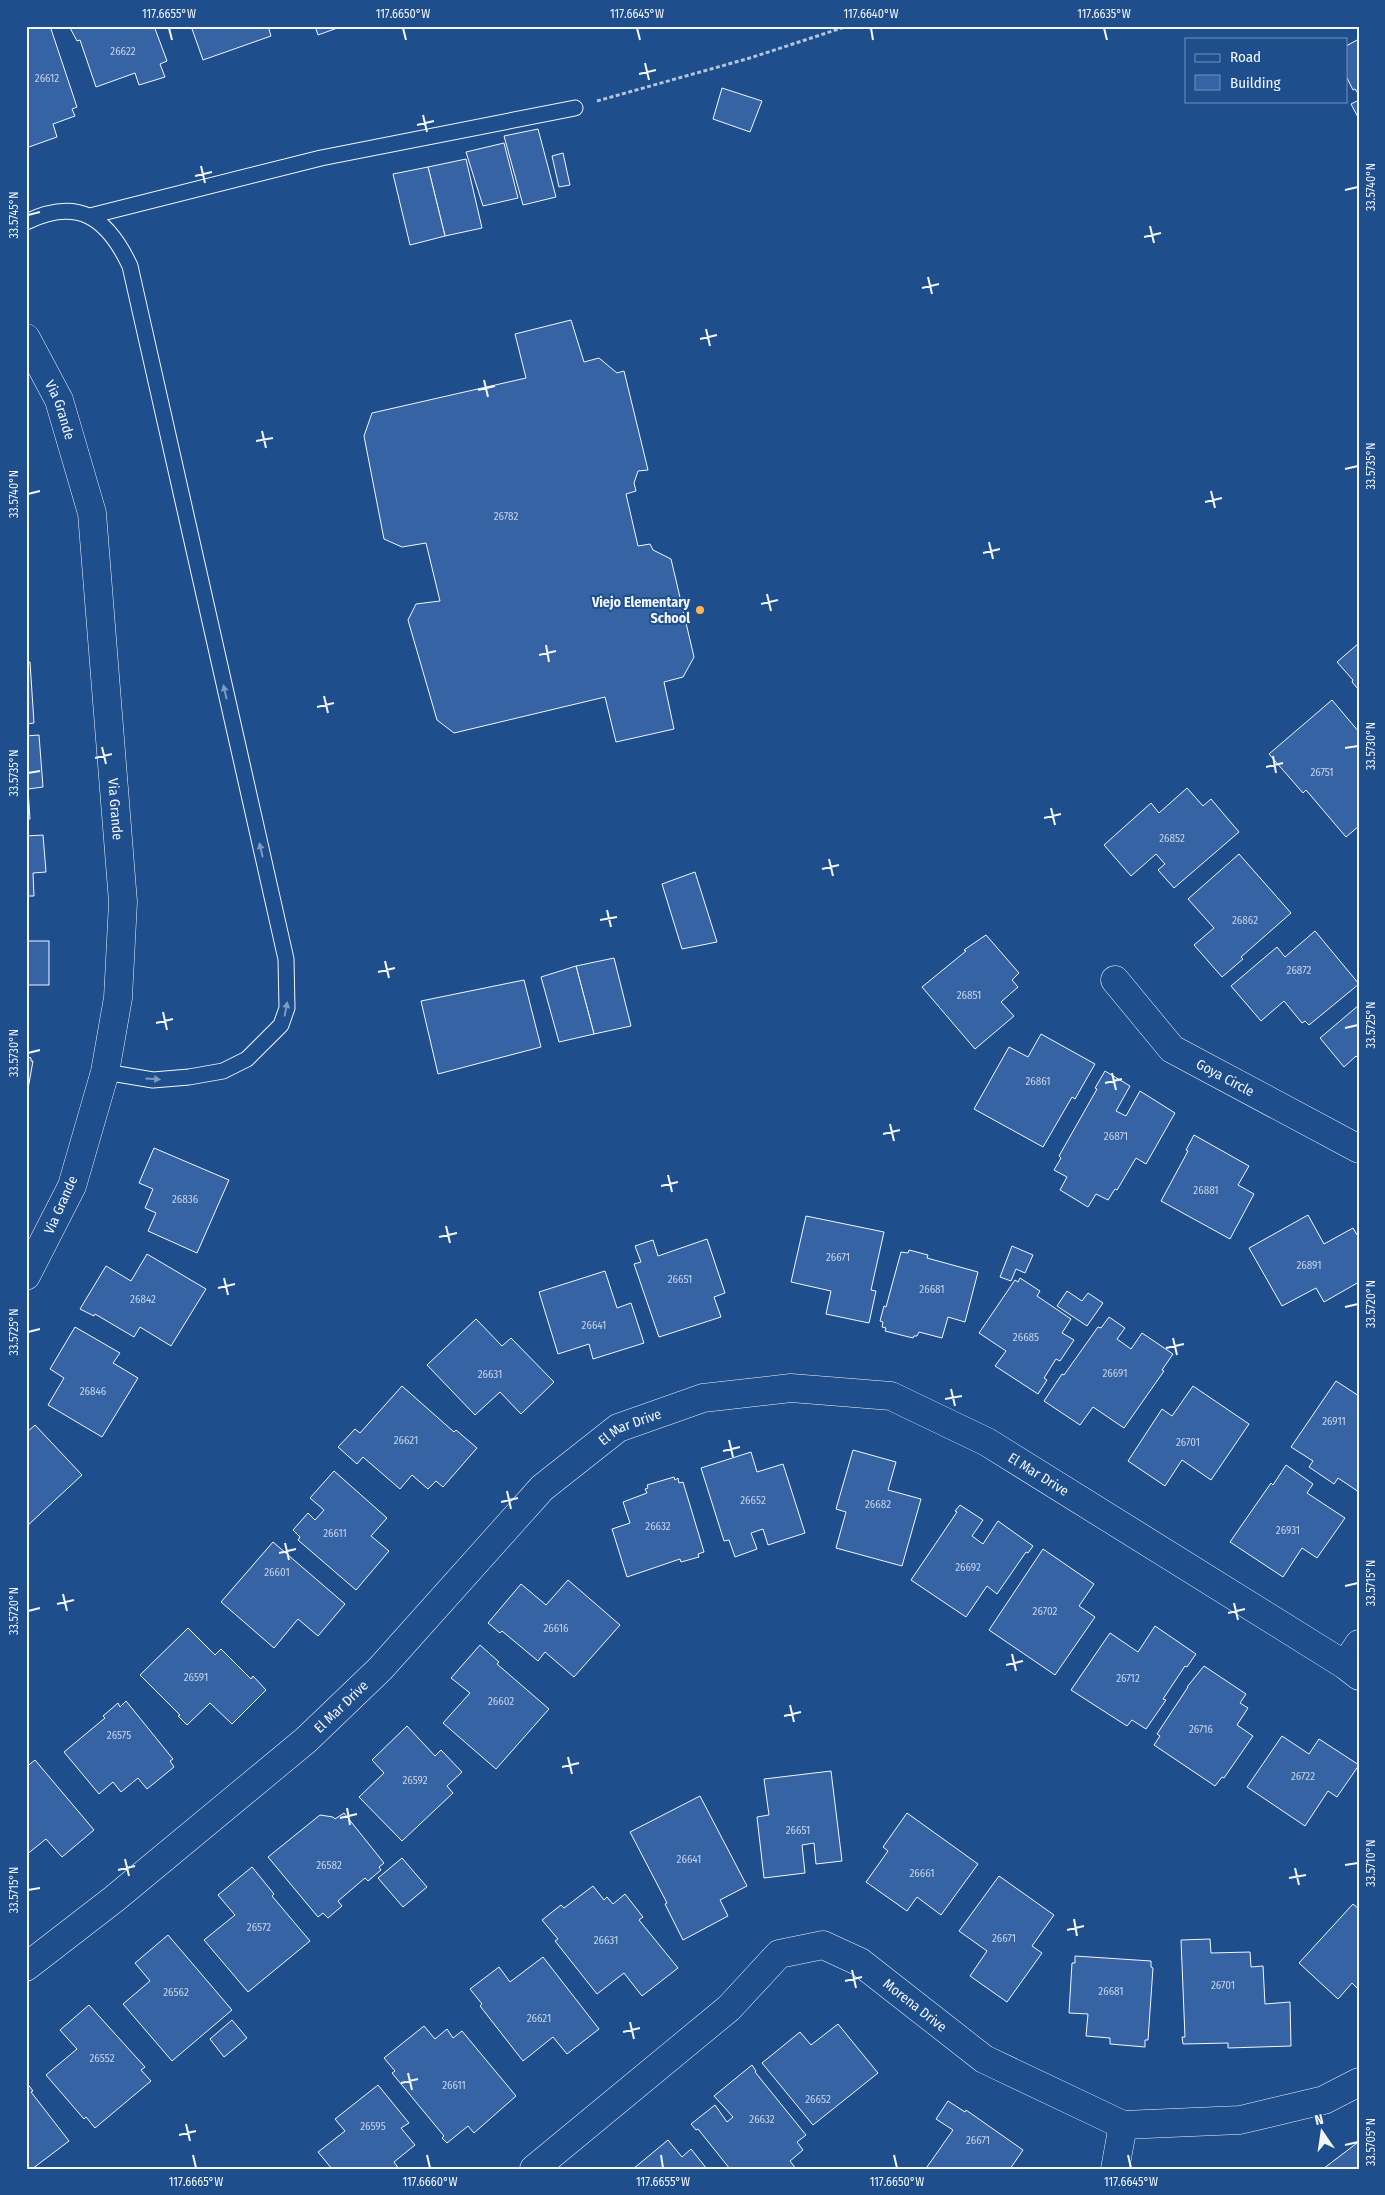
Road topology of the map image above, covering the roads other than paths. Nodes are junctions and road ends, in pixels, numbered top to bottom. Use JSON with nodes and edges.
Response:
{"nodes":[{"id":1,"x":575,"y":108,"type":"road end"},
{"id":2,"x":90,"y":216,"type":"junction"},
{"id":3,"x":26,"y":222,"type":"edge"},
{"id":4,"x":26,"y":338,"type":"edge"},
{"id":5,"x":1115,"y":980,"type":"dead end"},
{"id":6,"x":105,"y":1072,"type":"junction"},
{"id":7,"x":1359,"y":1149,"type":"edge"},
{"id":8,"x":26,"y":1276,"type":"edge"},
{"id":9,"x":1354,"y":1662,"type":"edge"},
{"id":10,"x":26,"y":1967,"type":"edge"},
{"id":11,"x":1359,"y":2082,"type":"edge"},
{"id":12,"x":1123,"y":2125,"type":"junction"},
{"id":13,"x":534,"y":2169,"type":"edge"},
{"id":14,"x":1115,"y":2169,"type":"edge"}],
"edges":[{"from":1,"to":2,"type":"lane"},
{"from":2,"to":3,"type":"lane"},
{"from":6,"to":2,"type":"lane","one_way":true},
{"from":4,"to":6,"type":"street","name":"Via Grande"},
{"from":5,"to":7,"type":"street","name":"Goya Circle"},
{"from":6,"to":8,"type":"street","name":"Via Grande"},
{"from":9,"to":10,"type":"street","name":"El Mar Drive"},
{"from":11,"to":12,"type":"street","name":"Morena Drive"},
{"from":12,"to":13,"type":"street","name":"Morena Drive"},
{"from":12,"to":14,"type":"street"}]}
